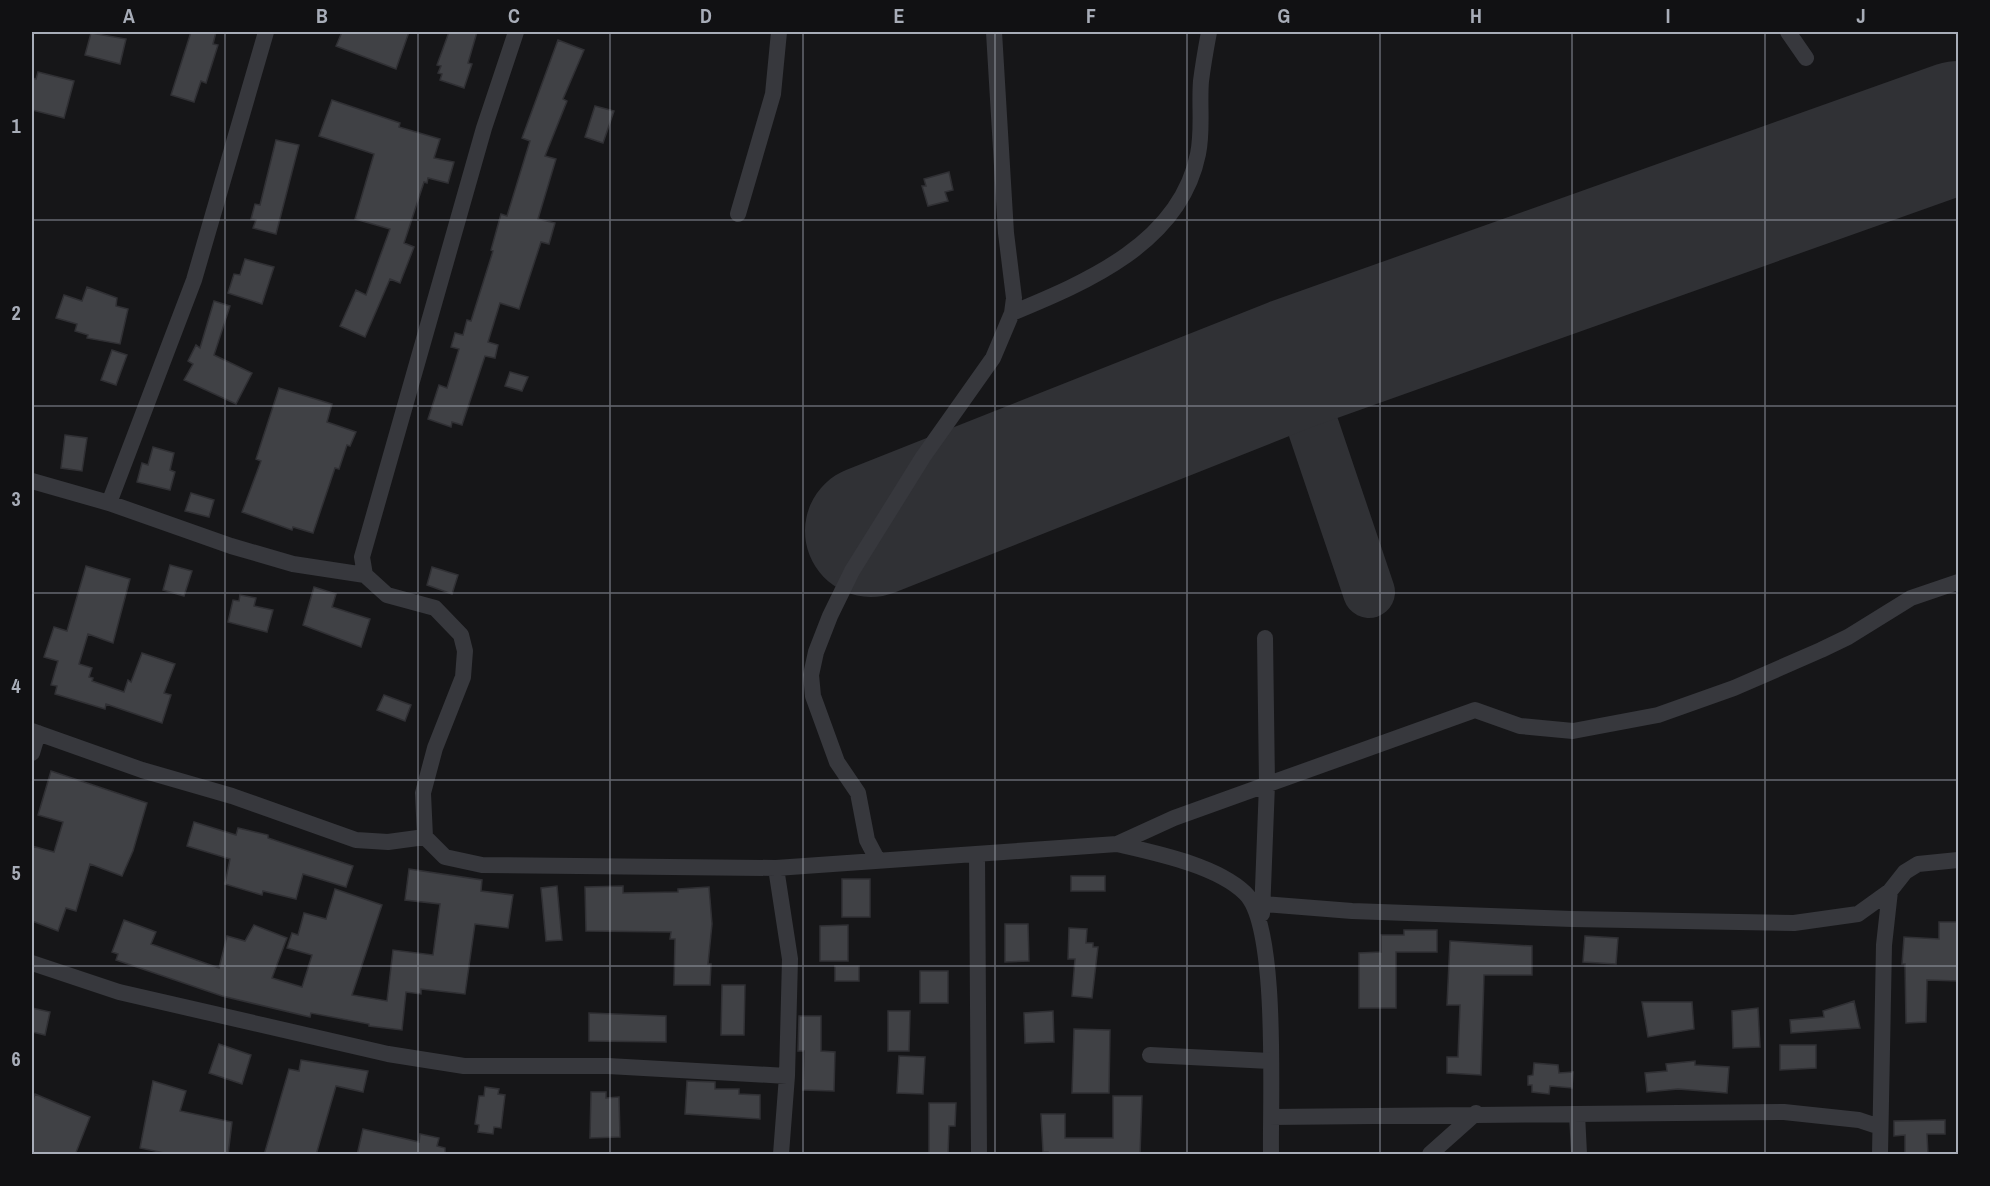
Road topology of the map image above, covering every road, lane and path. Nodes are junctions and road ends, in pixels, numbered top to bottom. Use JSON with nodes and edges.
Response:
{"nodes":[{"id":1,"x":266,"y":32,"type":"edge"},
{"id":2,"x":516,"y":32,"type":"edge"},
{"id":3,"x":778,"y":32,"type":"edge"},
{"id":4,"x":994,"y":32,"type":"edge"},
{"id":5,"x":1209,"y":32,"type":"edge"},
{"id":6,"x":1788,"y":32,"type":"edge"},
{"id":7,"x":1806,"y":58,"type":"dead end"},
{"id":8,"x":738,"y":214,"type":"dead end"},
{"id":9,"x":1012,"y":313,"type":"junction"},
{"id":10,"x":32,"y":481,"type":"edge"},
{"id":11,"x":109,"y":502,"type":"junction"},
{"id":12,"x":365,"y":575,"type":"junction"},
{"id":13,"x":1959,"y":582,"type":"edge"},
{"id":14,"x":1265,"y":638,"type":"dead end"},
{"id":15,"x":35,"y":732,"type":"edge"},
{"id":16,"x":32,"y":753,"type":"edge"},
{"id":17,"x":1267,"y":784,"type":"junction"},
{"id":18,"x":425,"y":837,"type":"junction"},
{"id":19,"x":1117,"y":844,"type":"junction"},
{"id":20,"x":977,"y":855,"type":"junction"},
{"id":21,"x":877,"y":859,"type":"junction"},
{"id":22,"x":1959,"y":860,"type":"edge"},
{"id":23,"x":776,"y":868,"type":"junction"},
{"id":24,"x":1890,"y":891,"type":"junction"},
{"id":25,"x":1264,"y":904,"type":"junction"},
{"id":26,"x":1261,"y":924,"type":"junction"},
{"id":27,"x":32,"y":963,"type":"edge"},
{"id":28,"x":1150,"y":1055,"type":"dead end"},
{"id":29,"x":1270,"y":1060,"type":"junction"},
{"id":30,"x":787,"y":1076,"type":"junction"},
{"id":31,"x":1476,"y":1113,"type":"junction"},
{"id":32,"x":1576,"y":1114,"type":"junction"},
{"id":33,"x":1271,"y":1117,"type":"junction"},
{"id":34,"x":1880,"y":1126,"type":"junction"},
{"id":35,"x":782,"y":1155,"type":"edge"},
{"id":36,"x":979,"y":1155,"type":"edge"},
{"id":37,"x":1271,"y":1155,"type":"edge"},
{"id":38,"x":1430,"y":1155,"type":"edge"},
{"id":39,"x":1579,"y":1155,"type":"edge"},
{"id":40,"x":1880,"y":1155,"type":"edge"}],
"edges":[{"from":1,"to":11,"type":"street"},
{"from":2,"to":12,"type":"street"},
{"from":3,"to":8,"type":"street"},
{"from":4,"to":9,"type":"street"},
{"from":5,"to":9,"type":"street"},
{"from":6,"to":7,"type":"street"},
{"from":9,"to":21,"type":"street"},
{"from":10,"to":11,"type":"street"},
{"from":11,"to":12,"type":"street"},
{"from":12,"to":18,"type":"street"},
{"from":13,"to":17,"type":"street"},
{"from":14,"to":17,"type":"street"},
{"from":15,"to":16,"type":"street"},
{"from":15,"to":18,"type":"street"},
{"from":17,"to":19,"type":"street"},
{"from":17,"to":25,"type":"street"},
{"from":18,"to":23,"type":"street"},
{"from":19,"to":20,"type":"street"},
{"from":19,"to":26,"type":"street"},
{"from":20,"to":21,"type":"street"},
{"from":20,"to":36,"type":"street"},
{"from":21,"to":23,"type":"street"},
{"from":22,"to":24,"type":"street"},
{"from":23,"to":30,"type":"street"},
{"from":24,"to":25,"type":"street"},
{"from":24,"to":34,"type":"street"},
{"from":25,"to":26,"type":"street"},
{"from":26,"to":29,"type":"street"},
{"from":27,"to":30,"type":"street"},
{"from":28,"to":29,"type":"street"},
{"from":29,"to":33,"type":"street"},
{"from":30,"to":35,"type":"street"},
{"from":31,"to":32,"type":"street"},
{"from":31,"to":33,"type":"street"},
{"from":31,"to":38,"type":"street"},
{"from":32,"to":34,"type":"street"},
{"from":32,"to":39,"type":"street"},
{"from":33,"to":37,"type":"street"},
{"from":34,"to":40,"type":"street"}]}
